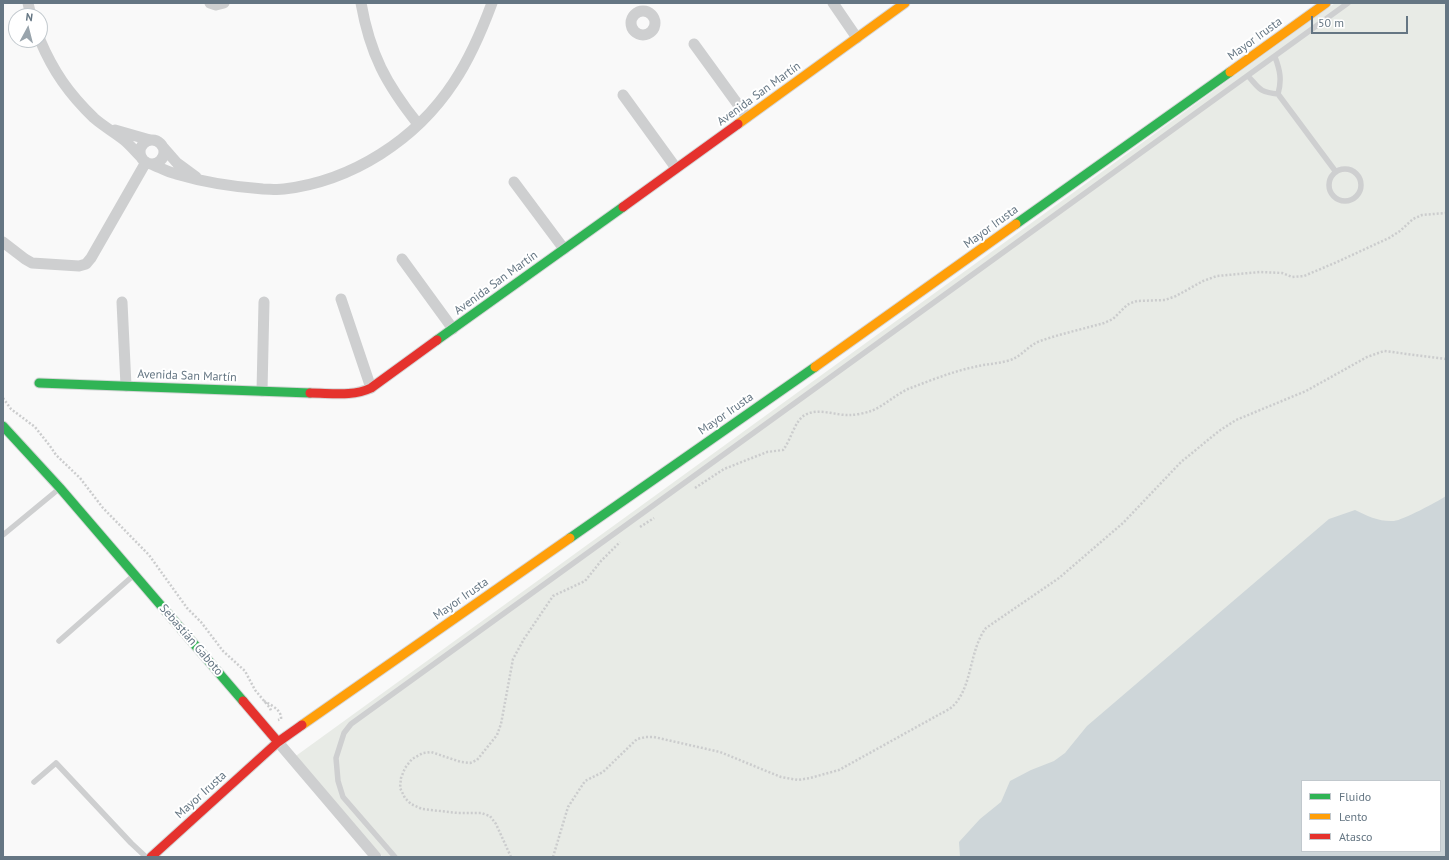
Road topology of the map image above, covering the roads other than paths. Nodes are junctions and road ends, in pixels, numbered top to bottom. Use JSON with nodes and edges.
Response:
{"nodes":[{"id":1,"x":210,"y":3,"type":"edge"},
{"id":2,"x":224,"y":3,"type":"edge"},
{"id":3,"x":361,"y":3,"type":"edge"},
{"id":4,"x":492,"y":3,"type":"edge"},
{"id":5,"x":833,"y":3,"type":"edge"},
{"id":6,"x":906,"y":3,"type":"edge"},
{"id":7,"x":1326,"y":3,"type":"edge"},
{"id":8,"x":1348,"y":3,"type":"edge"},
{"id":9,"x":857,"y":38,"type":"junction"},
{"id":10,"x":694,"y":44,"type":"dead end"},
{"id":11,"x":43,"y":48,"type":"edge"},
{"id":12,"x":1275,"y":57,"type":"junction"},
{"id":13,"x":1248,"y":76,"type":"junction"},
{"id":14,"x":1278,"y":94,"type":"junction"},
{"id":15,"x":623,"y":95,"type":"dead end"},
{"id":16,"x":747,"y":117,"type":"junction"},
{"id":17,"x":418,"y":124,"type":"junction"},
{"id":18,"x":106,"y":126,"type":"junction"},
{"id":19,"x":150,"y":140,"type":"junction"},
{"id":20,"x":163,"y":147,"type":"junction"},
{"id":21,"x":146,"y":161,"type":"junction"},
{"id":22,"x":676,"y":168,"type":"junction"},
{"id":23,"x":1336,"y":172,"type":"junction"},
{"id":24,"x":198,"y":179,"type":"junction"},
{"id":25,"x":514,"y":182,"type":"dead end"},
{"id":26,"x":3,"y":242,"type":"edge"},
{"id":27,"x":564,"y":249,"type":"junction"},
{"id":28,"x":402,"y":259,"type":"dead end"},
{"id":29,"x":341,"y":299,"type":"dead end"},
{"id":30,"x":122,"y":302,"type":"dead end"},
{"id":31,"x":264,"y":302,"type":"dead end"},
{"id":32,"x":453,"y":329,"type":"junction"},
{"id":33,"x":39,"y":383,"type":"dead end"},
{"id":34,"x":126,"y":386,"type":"junction"},
{"id":35,"x":371,"y":388,"type":"junction"},
{"id":36,"x":262,"y":391,"type":"junction"},
{"id":37,"x":3,"y":426,"type":"edge"},
{"id":38,"x":60,"y":488,"type":"junction"},
{"id":39,"x":3,"y":535,"type":"edge"},
{"id":40,"x":134,"y":574,"type":"junction"},
{"id":41,"x":59,"y":641,"type":"dead end"},
{"id":42,"x":278,"y":742,"type":"junction"},
{"id":43,"x":34,"y":782,"type":"dead end"},
{"id":44,"x":146,"y":857,"type":"edge"},
{"id":45,"x":151,"y":857,"type":"edge"},
{"id":46,"x":376,"y":857,"type":"edge"},
{"id":47,"x":395,"y":857,"type":"edge"}],
"edges":[{"from":1,"to":2,"type":"street"},
{"from":3,"to":17,"type":"street"},
{"from":4,"to":17,"type":"street"},
{"from":5,"to":9,"type":"street"},
{"from":6,"to":9,"type":"main road","name":"Avenida San Martín"},
{"from":7,"to":42,"type":"main road","name":"Mayor Irusta"},
{"from":8,"to":12,"type":"lane"},
{"from":9,"to":16,"type":"main road","name":"Avenida San Martín"},
{"from":10,"to":16,"type":"street"},
{"from":11,"to":18,"type":"street"},
{"from":12,"to":13,"type":"lane"},
{"from":12,"to":14,"type":"lane"},
{"from":13,"to":14,"type":"lane"},
{"from":13,"to":47,"type":"lane"},
{"from":14,"to":23,"type":"lane"},
{"from":15,"to":22,"type":"street"},
{"from":16,"to":22,"type":"main road","name":"Avenida San Martín"},
{"from":17,"to":24,"type":"street"},
{"from":18,"to":19,"type":"street"},
{"from":18,"to":21,"type":"street"},
{"from":19,"to":20,"type":"street"},
{"from":19,"to":21,"type":"street"},
{"from":20,"to":21,"type":"street"},
{"from":20,"to":24,"type":"street"},
{"from":21,"to":24,"type":"street"},
{"from":21,"to":26,"type":"street"},
{"from":22,"to":27,"type":"main road","name":"Avenida San Martín"},
{"from":23,"to":23,"type":"lane"},
{"from":25,"to":27,"type":"street"},
{"from":27,"to":32,"type":"main road","name":"Avenida San Martín"},
{"from":28,"to":32,"type":"street"},
{"from":29,"to":35,"type":"street"},
{"from":30,"to":34,"type":"street"},
{"from":31,"to":36,"type":"street"},
{"from":32,"to":35,"type":"main road","name":"Avenida San Martín"},
{"from":33,"to":34,"type":"main road","name":"Avenida San Martín"},
{"from":34,"to":36,"type":"main road","name":"Avenida San Martín"},
{"from":35,"to":36,"type":"main road","name":"Avenida San Martín"},
{"from":37,"to":38,"type":"main road","name":"Sebastián Gaboto"},
{"from":38,"to":39,"type":"lane"},
{"from":38,"to":40,"type":"main road","name":"Sebastián Gaboto"},
{"from":40,"to":41,"type":"lane"},
{"from":40,"to":42,"type":"main road","name":"Sebastián Gaboto"},
{"from":42,"to":45,"type":"main road","name":"Mayor Irusta"},
{"from":42,"to":46,"type":"street","name":"Sebastián Gaboto"},
{"from":43,"to":44,"type":"lane"}]}
